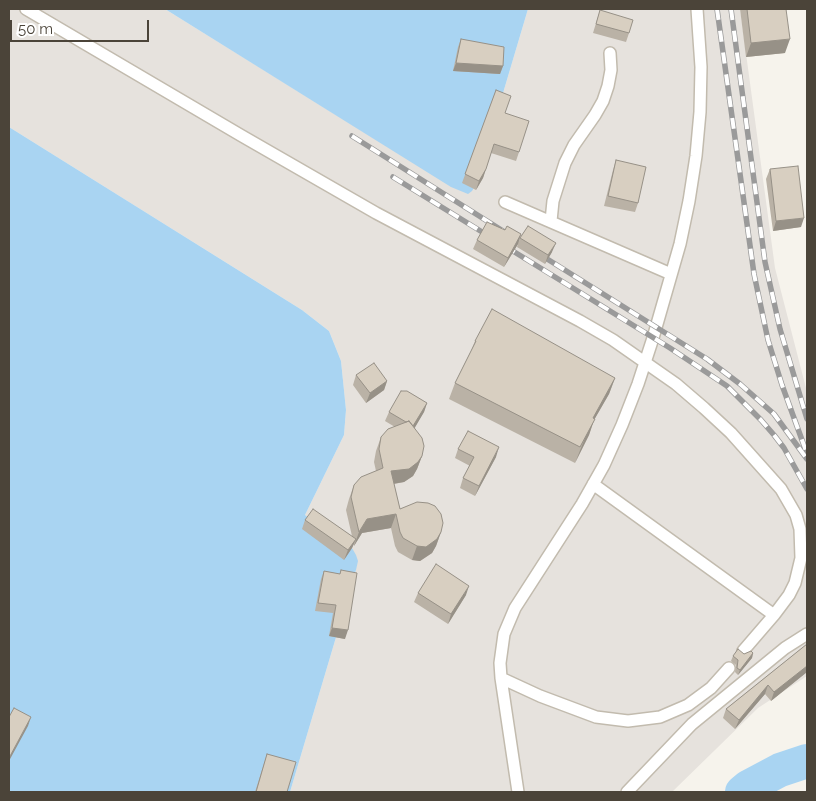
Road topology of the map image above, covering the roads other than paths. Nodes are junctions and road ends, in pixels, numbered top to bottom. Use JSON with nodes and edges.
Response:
{"nodes":[{"id":1,"x":26,"y":9,"type":"edge"},
{"id":2,"x":697,"y":9,"type":"edge"},
{"id":3,"x":610,"y":54,"type":"dead end"},
{"id":4,"x":505,"y":202,"type":"dead end"},
{"id":5,"x":551,"y":221,"type":"junction"},
{"id":6,"x":671,"y":274,"type":"junction"},
{"id":7,"x":646,"y":361,"type":"junction"},
{"id":8,"x":593,"y":484,"type":"junction"},
{"id":9,"x":774,"y":615,"type":"junction"},
{"id":10,"x":807,"y":634,"type":"edge"},
{"id":11,"x":744,"y":651,"type":"edge"},
{"id":12,"x":729,"y":668,"type":"dead end"},
{"id":13,"x":501,"y":678,"type":"junction"},
{"id":14,"x":518,"y":792,"type":"edge"},
{"id":15,"x":627,"y":792,"type":"edge"}],
"edges":[{"from":1,"to":7,"type":"lane"},
{"from":2,"to":6,"type":"lane"},
{"from":3,"to":5,"type":"lane"},
{"from":4,"to":5,"type":"lane"},
{"from":5,"to":6,"type":"lane"},
{"from":6,"to":7,"type":"lane"},
{"from":7,"to":8,"type":"lane"},
{"from":7,"to":9,"type":"lane"},
{"from":8,"to":9,"type":"lane"},
{"from":8,"to":13,"type":"lane"},
{"from":9,"to":11,"type":"lane"},
{"from":10,"to":15,"type":"lane"},
{"from":12,"to":13,"type":"lane"},
{"from":13,"to":14,"type":"lane"}]}
